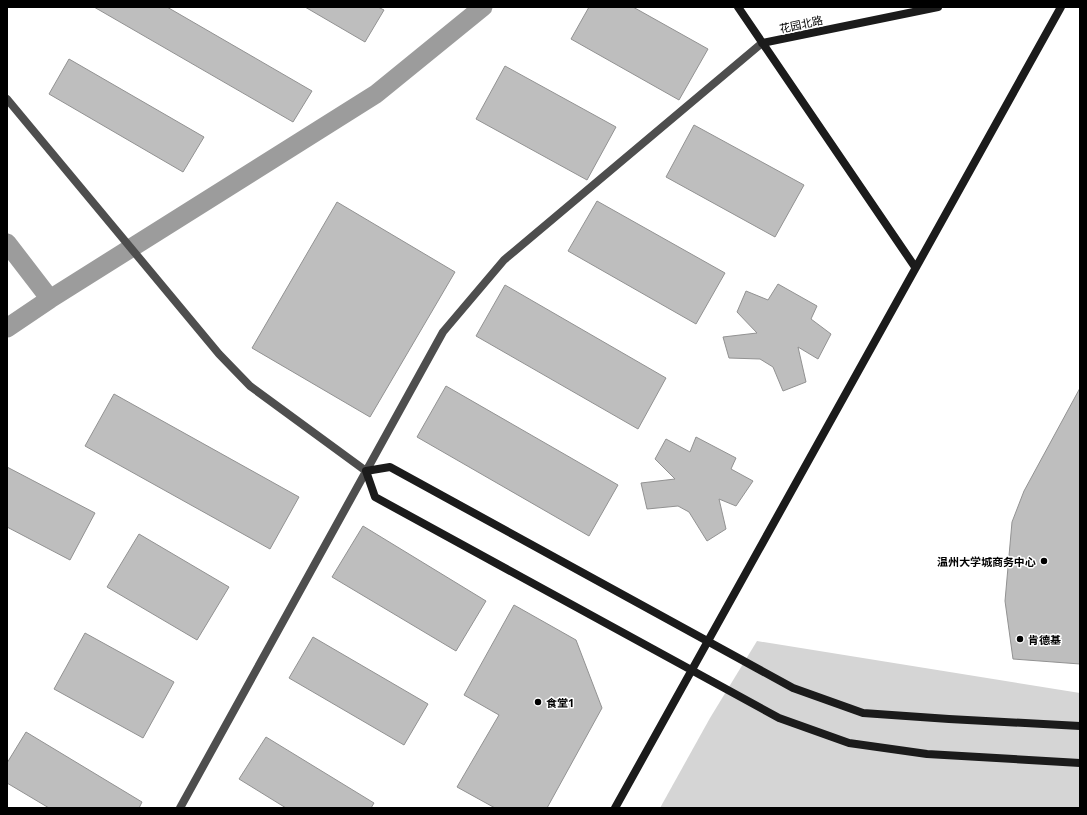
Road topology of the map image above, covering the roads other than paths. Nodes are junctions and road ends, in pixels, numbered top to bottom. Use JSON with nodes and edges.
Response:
{"nodes":[{"id":1,"x":738,"y":7,"type":"edge"},
{"id":2,"x":938,"y":7,"type":"edge"},
{"id":3,"x":1061,"y":7,"type":"edge"},
{"id":4,"x":762,"y":43,"type":"junction"},
{"id":5,"x":7,"y":99,"type":"edge"},
{"id":6,"x":915,"y":267,"type":"junction"},
{"id":7,"x":366,"y":471,"type":"junction"},
{"id":8,"x":708,"y":641,"type":"junction"},
{"id":9,"x":692,"y":670,"type":"junction"},
{"id":10,"x":1080,"y":726,"type":"edge"},
{"id":11,"x":1080,"y":763,"type":"edge"},
{"id":12,"x":180,"y":808,"type":"edge"},
{"id":13,"x":615,"y":808,"type":"edge"}],
"edges":[{"from":1,"to":4,"type":"street"},
{"from":2,"to":4,"type":"street","name":"花园北路"},
{"from":3,"to":6,"type":"street"},
{"from":4,"to":6,"type":"street"},
{"from":4,"to":7,"type":"street"},
{"from":5,"to":7,"type":"street"},
{"from":6,"to":8,"type":"street"},
{"from":7,"to":8,"type":"street"},
{"from":7,"to":9,"type":"street"},
{"from":7,"to":12,"type":"street"},
{"from":8,"to":9,"type":"street"},
{"from":8,"to":10,"type":"street"},
{"from":9,"to":11,"type":"street"},
{"from":9,"to":13,"type":"street"}]}
